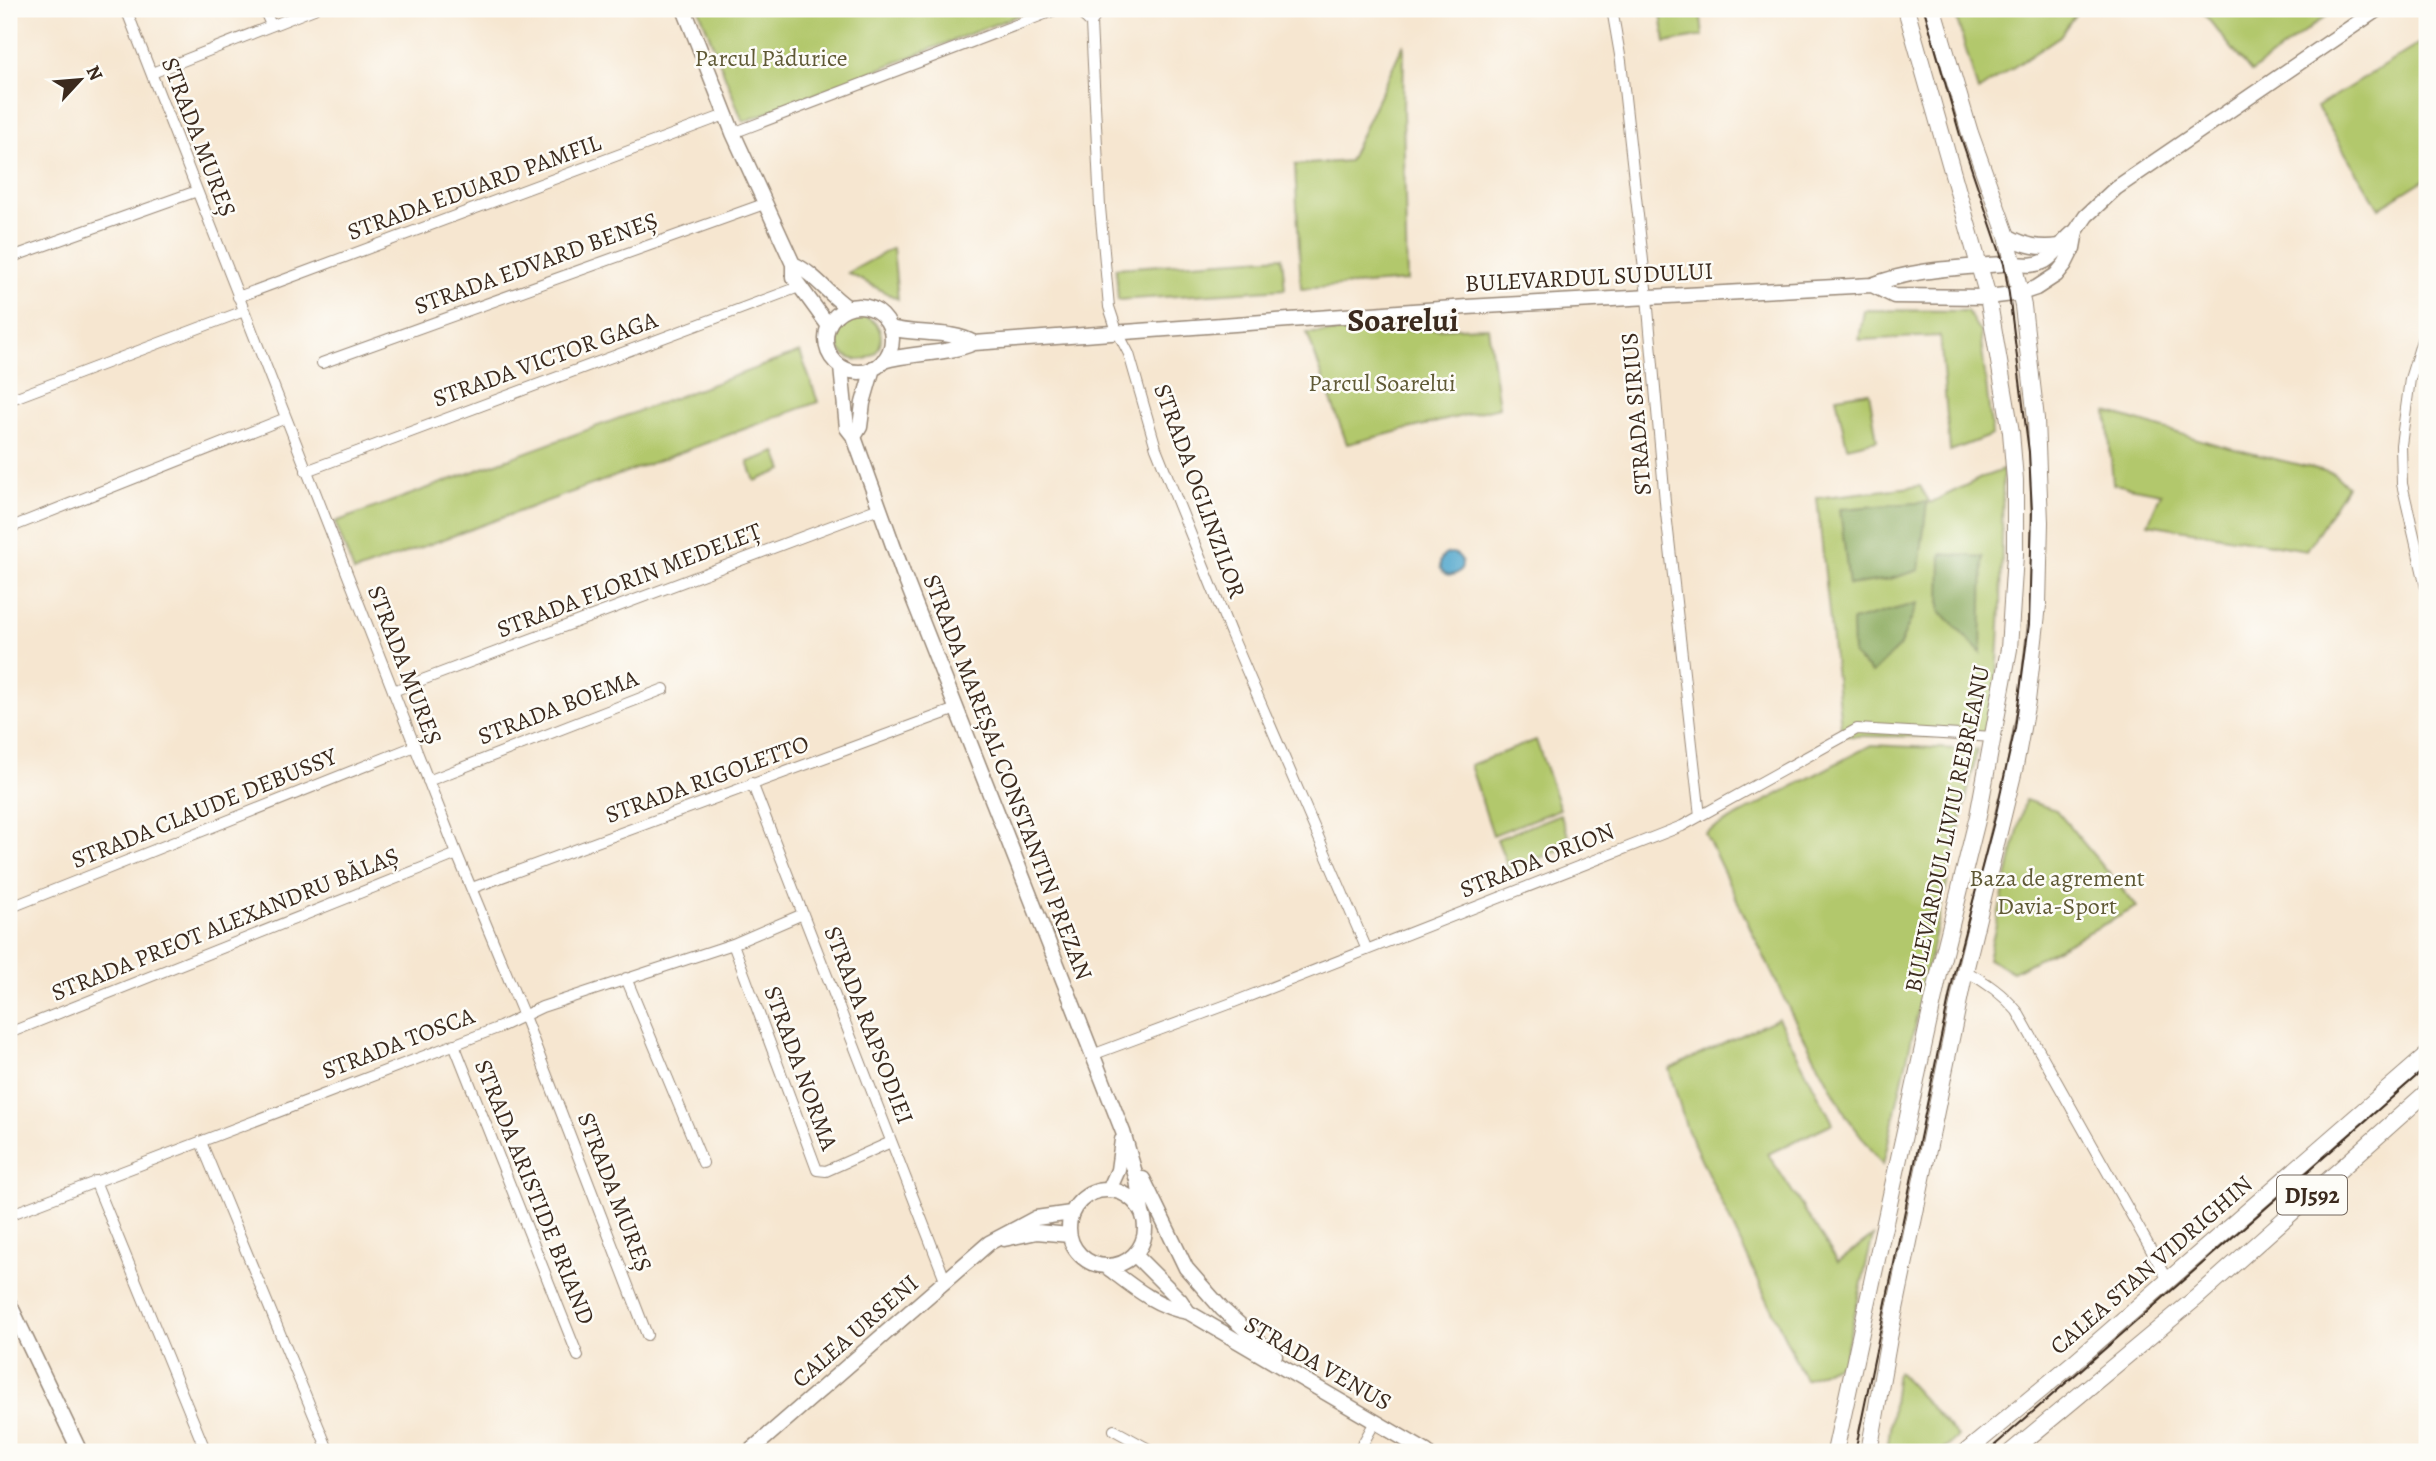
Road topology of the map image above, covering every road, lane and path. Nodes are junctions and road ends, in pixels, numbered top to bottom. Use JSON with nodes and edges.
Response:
{"nodes":[{"id":1,"x":126,"y":9,"type":"edge"},
{"id":2,"x":264,"y":9,"type":"edge"},
{"id":3,"x":314,"y":9,"type":"edge"},
{"id":4,"x":684,"y":9,"type":"edge"},
{"id":5,"x":1058,"y":9,"type":"edge"},
{"id":6,"x":1076,"y":9,"type":"edge"},
{"id":7,"x":1100,"y":9,"type":"edge"},
{"id":8,"x":1612,"y":9,"type":"edge"},
{"id":9,"x":1906,"y":9,"type":"edge"},
{"id":10,"x":1933,"y":9,"type":"edge"},
{"id":11,"x":2378,"y":9,"type":"edge"},
{"id":12,"x":1091,"y":23,"type":"junction"},
{"id":13,"x":271,"y":25,"type":"junction"},
{"id":14,"x":152,"y":73,"type":"junction"},
{"id":15,"x":725,"y":115,"type":"junction"},
{"id":16,"x":733,"y":133,"type":"junction"},
{"id":17,"x":197,"y":191,"type":"junction"},
{"id":18,"x":764,"y":204,"type":"junction"},
{"id":19,"x":2076,"y":231,"type":"junction"},
{"id":20,"x":2007,"y":236,"type":"junction"},
{"id":21,"x":2060,"y":246,"type":"junction"},
{"id":22,"x":9,"y":258,"type":"edge"},
{"id":23,"x":793,"y":264,"type":"junction"},
{"id":24,"x":2014,"y":264,"type":"junction"},
{"id":25,"x":1981,"y":266,"type":"junction"},
{"id":26,"x":1872,"y":285,"type":"junction"},
{"id":27,"x":799,"y":287,"type":"junction"},
{"id":28,"x":2021,"y":293,"type":"junction"},
{"id":29,"x":238,"y":297,"type":"junction"},
{"id":30,"x":1647,"y":297,"type":"junction"},
{"id":31,"x":1988,"y":297,"type":"junction"},
{"id":32,"x":847,"y":307,"type":"junction"},
{"id":33,"x":244,"y":311,"type":"junction"},
{"id":34,"x":2427,"y":324,"type":"edge"},
{"id":35,"x":828,"y":325,"type":"junction"},
{"id":36,"x":890,"y":328,"type":"junction"},
{"id":37,"x":1117,"y":331,"type":"junction"},
{"id":38,"x":974,"y":343,"type":"junction"},
{"id":39,"x":322,"y":363,"type":"dead end"},
{"id":40,"x":878,"y":365,"type":"junction"},
{"id":41,"x":841,"y":367,"type":"junction"},
{"id":42,"x":9,"y":400,"type":"edge"},
{"id":43,"x":286,"y":418,"type":"junction"},
{"id":44,"x":854,"y":437,"type":"junction"},
{"id":45,"x":306,"y":471,"type":"junction"},
{"id":46,"x":879,"y":508,"type":"junction"},
{"id":47,"x":9,"y":528,"type":"edge"},
{"id":48,"x":2427,"y":592,"type":"edge"},
{"id":49,"x":664,"y":689,"type":"dead end"},
{"id":50,"x":393,"y":691,"type":"junction"},
{"id":51,"x":956,"y":709,"type":"junction"},
{"id":52,"x":1994,"y":737,"type":"junction"},
{"id":53,"x":415,"y":746,"type":"junction"},
{"id":54,"x":428,"y":781,"type":"junction"},
{"id":55,"x":752,"y":783,"type":"junction"},
{"id":56,"x":1700,"y":816,"type":"junction"},
{"id":57,"x":457,"y":855,"type":"junction"},
{"id":58,"x":472,"y":888,"type":"junction"},
{"id":59,"x":9,"y":908,"type":"edge"},
{"id":60,"x":803,"y":914,"type":"junction"},
{"id":61,"x":733,"y":944,"type":"junction"},
{"id":62,"x":1367,"y":950,"type":"junction"},
{"id":63,"x":1965,"y":971,"type":"junction"},
{"id":64,"x":626,"y":978,"type":"junction"},
{"id":65,"x":524,"y":1016,"type":"junction"},
{"id":66,"x":9,"y":1033,"type":"edge"},
{"id":67,"x":454,"y":1044,"type":"junction"},
{"id":68,"x":1093,"y":1055,"type":"junction"},
{"id":69,"x":2427,"y":1055,"type":"edge"},
{"id":70,"x":2427,"y":1092,"type":"edge"},
{"id":71,"x":1124,"y":1135,"type":"junction"},
{"id":72,"x":201,"y":1142,"type":"junction"},
{"id":73,"x":891,"y":1142,"type":"junction"},
{"id":74,"x":703,"y":1164,"type":"dead end"},
{"id":75,"x":95,"y":1181,"type":"junction"},
{"id":76,"x":1110,"y":1189,"type":"junction"},
{"id":77,"x":1142,"y":1212,"type":"junction"},
{"id":78,"x":1071,"y":1213,"type":"junction"},
{"id":79,"x":9,"y":1216,"type":"edge"},
{"id":80,"x":1069,"y":1236,"type":"junction"},
{"id":81,"x":989,"y":1243,"type":"junction"},
{"id":82,"x":1135,"y":1255,"type":"junction"},
{"id":83,"x":1107,"y":1267,"type":"junction"},
{"id":84,"x":2168,"y":1280,"type":"junction"},
{"id":85,"x":946,"y":1282,"type":"junction"},
{"id":86,"x":9,"y":1303,"type":"edge"},
{"id":87,"x":1188,"y":1312,"type":"junction"},
{"id":88,"x":647,"y":1335,"type":"dead end"},
{"id":89,"x":578,"y":1356,"type":"dead end"},
{"id":90,"x":1292,"y":1371,"type":"junction"},
{"id":91,"x":1375,"y":1422,"type":"junction"},
{"id":92,"x":1114,"y":1430,"type":"dead end"},
{"id":93,"x":74,"y":1450,"type":"edge"},
{"id":94,"x":206,"y":1452,"type":"edge"},
{"id":95,"x":329,"y":1452,"type":"edge"},
{"id":96,"x":750,"y":1452,"type":"edge"},
{"id":97,"x":1154,"y":1452,"type":"edge"},
{"id":98,"x":1358,"y":1452,"type":"edge"},
{"id":99,"x":1427,"y":1452,"type":"edge"},
{"id":100,"x":1835,"y":1452,"type":"edge"},
{"id":101,"x":1869,"y":1452,"type":"edge"},
{"id":102,"x":1966,"y":1452,"type":"edge"},
{"id":103,"x":2011,"y":1452,"type":"edge"}],
"edges":[{"from":1,"to":14,"type":"street","name":"STRADA MUREȘ"},
{"from":2,"to":13,"type":"street"},
{"from":3,"to":13,"type":"street"},
{"from":4,"to":15,"type":"main road"},
{"from":5,"to":16,"type":"street"},
{"from":6,"to":12,"type":"street"},
{"from":7,"to":12,"type":"street"},
{"from":8,"to":30,"type":"street","name":"STRADA SIRIUS"},
{"from":9,"to":25,"type":"main road","name":"BULEVARDUL LIVIU REBREANU"},
{"from":10,"to":20,"type":"main road","name":"BULEVARDUL LIVIU REBREANU"},
{"from":11,"to":19,"type":"main road"},
{"from":12,"to":37,"type":"street","name":"STRADA OGLINZILOR"},
{"from":13,"to":14,"type":"street"},
{"from":14,"to":17,"type":"street","name":"STRADA MUREȘ"},
{"from":15,"to":16,"type":"main road"},
{"from":15,"to":29,"type":"street","name":"STRADA EDUARD PAMFIL"},
{"from":16,"to":18,"type":"main road"},
{"from":17,"to":22,"type":"street"},
{"from":17,"to":29,"type":"street","name":"STRADA MUREȘ"},
{"from":18,"to":23,"type":"main road"},
{"from":18,"to":39,"type":"street","name":"STRADA EDVARD BENEȘ"},
{"from":19,"to":21,"type":"main road","name":"BULEVARDUL SUDULUI"},
{"from":19,"to":28,"type":"main road","name":"BULEVARDUL SUDULUI"},
{"from":20,"to":21,"type":"main road"},
{"from":20,"to":24,"type":"main road","name":"BULEVARDUL LIVIU REBREANU"},
{"from":21,"to":24,"type":"main road","name":"BULEVARDUL SUDULUI"},
{"from":23,"to":27,"type":"main road"},
{"from":23,"to":32,"type":"main road"},
{"from":24,"to":25,"type":"main road","name":"BULEVARDUL SUDULUI"},
{"from":24,"to":28,"type":"main road","name":"BULEVARDUL LIVIU REBREANU"},
{"from":25,"to":26,"type":"main road","name":"BULEVARDUL SUDULUI"},
{"from":25,"to":31,"type":"main road","name":"BULEVARDUL LIVIU REBREANU"},
{"from":26,"to":30,"type":"main road","name":"BULEVARDUL SUDULUI"},
{"from":26,"to":31,"type":"main road","name":"BULEVARDUL SUDULUI"},
{"from":27,"to":35,"type":"main road"},
{"from":27,"to":45,"type":"street","name":"STRADA VICTOR GAGA"},
{"from":28,"to":31,"type":"main road","name":"BULEVARDUL SUDULUI"},
{"from":28,"to":63,"type":"main road","name":"BULEVARDUL LIVIU REBREANU"},
{"from":29,"to":33,"type":"street","name":"STRADA MUREȘ"},
{"from":30,"to":37,"type":"main road","name":"BULEVARDUL SUDULUI"},
{"from":30,"to":56,"type":"street","name":"STRADA SIRIUS"},
{"from":31,"to":52,"type":"main road","name":"BULEVARDUL LIVIU REBREANU"},
{"from":32,"to":35,"type":"main road"},
{"from":32,"to":36,"type":"main road"},
{"from":33,"to":42,"type":"street"},
{"from":33,"to":43,"type":"street","name":"STRADA MUREȘ"},
{"from":34,"to":48,"type":"street"},
{"from":35,"to":41,"type":"main road"},
{"from":36,"to":38,"type":"main road","name":"BULEVARDUL SUDULUI"},
{"from":36,"to":40,"type":"main road"},
{"from":37,"to":38,"type":"main road","name":"BULEVARDUL SUDULUI"},
{"from":37,"to":62,"type":"street","name":"STRADA OGLINZILOR"},
{"from":38,"to":40,"type":"main road","name":"BULEVARDUL SUDULUI"},
{"from":40,"to":41,"type":"main road"},
{"from":40,"to":44,"type":"main road"},
{"from":41,"to":44,"type":"main road","name":"STRADA MAREȘAL CONSTANTIN PREZAN"},
{"from":43,"to":45,"type":"street","name":"STRADA MUREȘ"},
{"from":43,"to":47,"type":"street"},
{"from":44,"to":46,"type":"main road","name":"STRADA MAREȘAL CONSTANTIN PREZAN"},
{"from":45,"to":50,"type":"street","name":"STRADA MUREȘ"},
{"from":46,"to":50,"type":"street","name":"STRADA FLORIN MEDELEȚ"},
{"from":46,"to":51,"type":"main road","name":"STRADA MAREȘAL CONSTANTIN PREZAN"},
{"from":49,"to":54,"type":"street","name":"STRADA BOEMA"},
{"from":50,"to":53,"type":"street","name":"STRADA MUREȘ"},
{"from":51,"to":55,"type":"street","name":"STRADA RIGOLETTO"},
{"from":51,"to":68,"type":"main road","name":"STRADA MAREȘAL CONSTANTIN PREZAN"},
{"from":52,"to":56,"type":"street","name":"STRADA ORION"},
{"from":52,"to":100,"type":"main road","name":"BULEVARDUL LIVIU REBREANU"},
{"from":53,"to":54,"type":"street","name":"STRADA MUREȘ"},
{"from":53,"to":59,"type":"street","name":"STRADA CLAUDE DEBUSSY"},
{"from":54,"to":57,"type":"street","name":"STRADA MUREȘ"},
{"from":55,"to":58,"type":"street","name":"STRADA RIGOLETTO"},
{"from":55,"to":60,"type":"street","name":"STRADA RAPSODIEI"},
{"from":56,"to":62,"type":"street","name":"STRADA ORION"},
{"from":57,"to":58,"type":"street","name":"STRADA MUREȘ"},
{"from":57,"to":66,"type":"street","name":"STRADA PREOT ALEXANDRU BĂLAȘ"},
{"from":58,"to":65,"type":"street","name":"STRADA MUREȘ"},
{"from":60,"to":61,"type":"street","name":"STRADA TOSCA"},
{"from":60,"to":73,"type":"street","name":"STRADA RAPSODIEI"},
{"from":61,"to":64,"type":"street","name":"STRADA TOSCA"},
{"from":61,"to":73,"type":"street","name":"STRADA NORMA"},
{"from":62,"to":68,"type":"street","name":"STRADA ORION"},
{"from":63,"to":84,"type":"street"},
{"from":63,"to":101,"type":"main road","name":"BULEVARDUL LIVIU REBREANU"},
{"from":64,"to":65,"type":"street","name":"STRADA TOSCA"},
{"from":64,"to":74,"type":"street"},
{"from":65,"to":67,"type":"street","name":"STRADA TOSCA"},
{"from":65,"to":88,"type":"street","name":"STRADA MUREȘ"},
{"from":67,"to":72,"type":"street","name":"STRADA TOSCA"},
{"from":67,"to":89,"type":"street","name":"STRADA ARISTIDE BRIAND"},
{"from":68,"to":71,"type":"main road","name":"STRADA MAREȘAL CONSTANTIN PREZAN"},
{"from":69,"to":84,"type":"main road","name":"CALEA STAN VIDRIGHIN","number":"DJ592"},
{"from":70,"to":103,"type":"main road","number":"DJ592"},
{"from":71,"to":76,"type":"main road","name":"STRADA MAREȘAL CONSTANTIN PREZAN"},
{"from":71,"to":77,"type":"main road","name":"STRADA MAREȘAL CONSTANTIN PREZAN"},
{"from":71,"to":90,"type":"main road"},
{"from":72,"to":75,"type":"street","name":"STRADA TOSCA"},
{"from":72,"to":95,"type":"street"},
{"from":73,"to":85,"type":"street","name":"STRADA RAPSODIEI"},
{"from":75,"to":79,"type":"street","name":"STRADA TOSCA"},
{"from":75,"to":94,"type":"street"},
{"from":76,"to":77,"type":"main road"},
{"from":76,"to":78,"type":"main road"},
{"from":77,"to":82,"type":"main road"},
{"from":78,"to":80,"type":"main road"},
{"from":78,"to":81,"type":"main road","name":"CALEA URSENI"},
{"from":80,"to":81,"type":"main road","name":"CALEA URSENI"},
{"from":80,"to":83,"type":"main road"},
{"from":81,"to":85,"type":"main road","name":"CALEA URSENI"},
{"from":82,"to":83,"type":"main road"},
{"from":82,"to":87,"type":"main road","name":"STRADA VENUS"},
{"from":83,"to":87,"type":"main road","name":"STRADA VENUS"},
{"from":84,"to":102,"type":"main road","name":"CALEA STAN VIDRIGHIN","number":"DJ592"},
{"from":85,"to":96,"type":"main road","name":"CALEA URSENI"},
{"from":86,"to":93,"type":"main road"},
{"from":87,"to":90,"type":"main road","name":"STRADA VENUS"},
{"from":90,"to":91,"type":"main road","name":"STRADA VENUS"},
{"from":91,"to":98,"type":"street"},
{"from":91,"to":99,"type":"main road","name":"STRADA VENUS"},
{"from":92,"to":97,"type":"street"}]}
